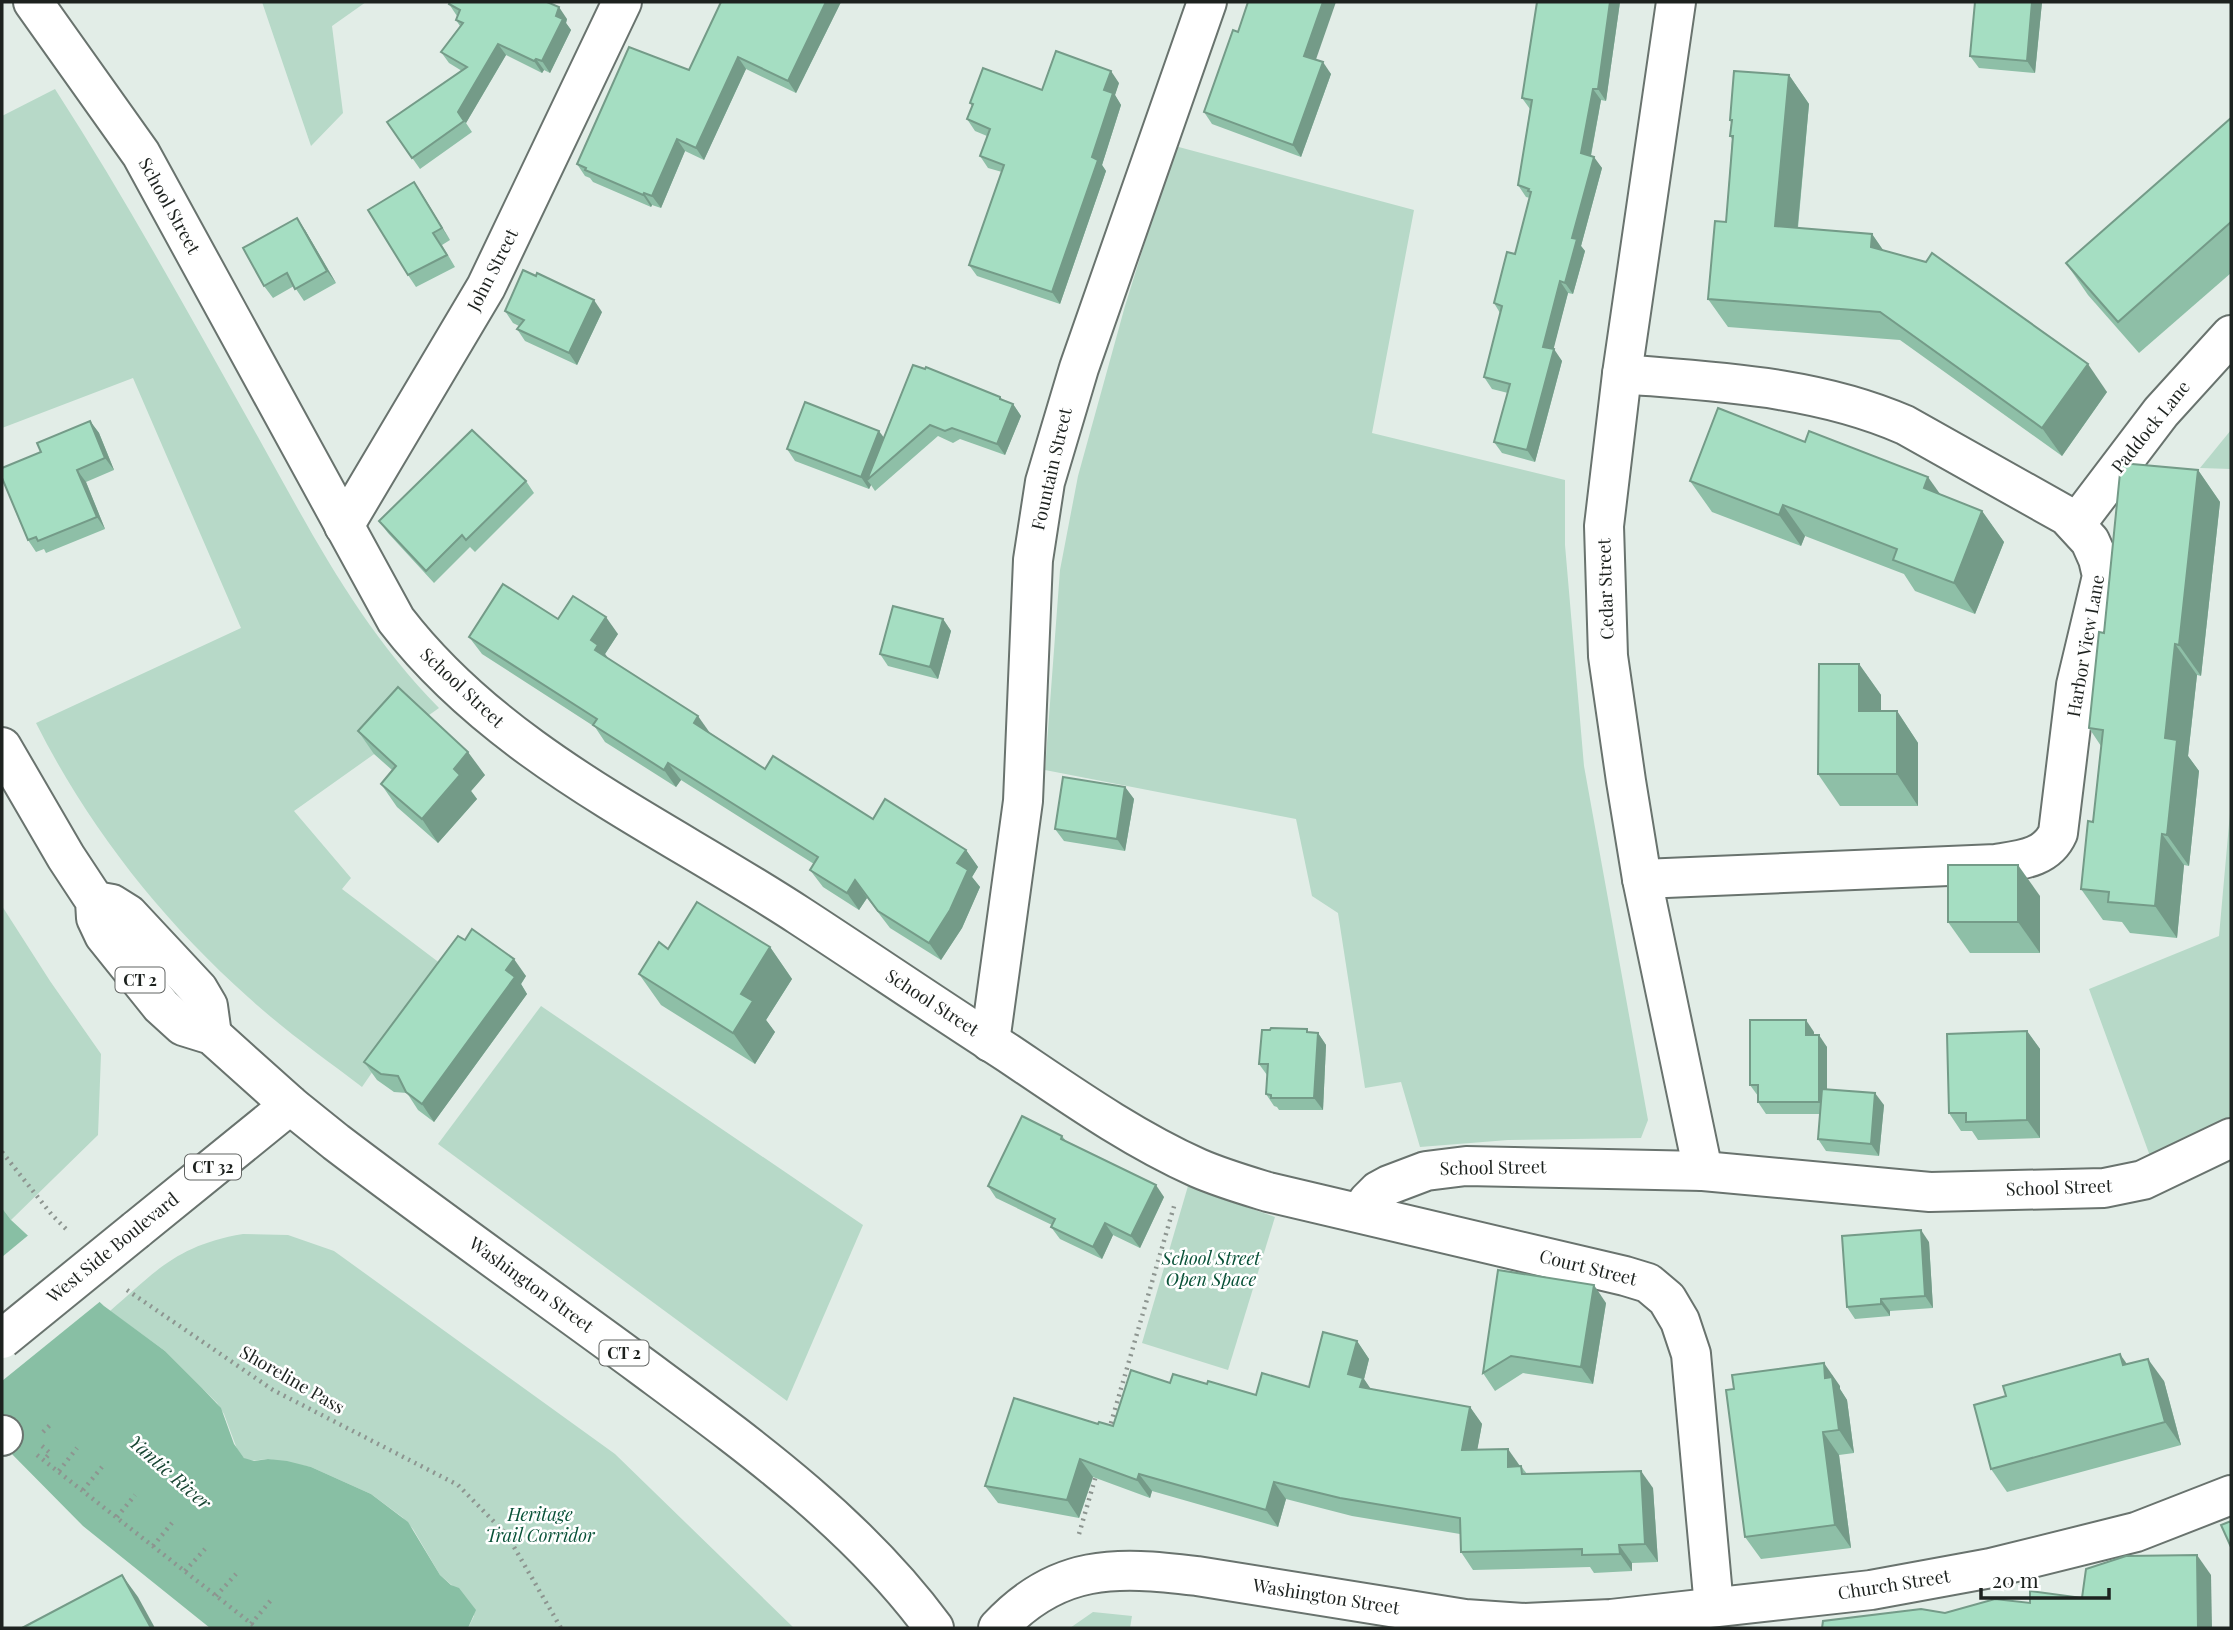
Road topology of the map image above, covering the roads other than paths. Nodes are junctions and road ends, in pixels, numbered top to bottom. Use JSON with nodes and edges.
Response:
{"nodes":[{"id":1,"x":33,"y":2,"type":"edge"},
{"id":2,"x":622,"y":2,"type":"edge"},
{"id":3,"x":1207,"y":2,"type":"edge"},
{"id":4,"x":1676,"y":2,"type":"edge"},
{"id":5,"x":2231,"y":335,"type":"edge"},
{"id":6,"x":1622,"y":374,"type":"junction"},
{"id":7,"x":2076,"y":524,"type":"junction"},
{"id":8,"x":344,"y":526,"type":"junction"},
{"id":9,"x":2,"y":747,"type":"edge"},
{"id":10,"x":1642,"y":879,"type":"junction"},
{"id":11,"x":990,"y":1042,"type":"junction"},
{"id":12,"x":290,"y":1105,"type":"junction"},
{"id":13,"x":2231,"y":1138,"type":"edge"},
{"id":14,"x":1703,"y":1171,"type":"junction"},
{"id":15,"x":1360,"y":1213,"type":"junction"},
{"id":16,"x":2,"y":1339,"type":"edge"},
{"id":17,"x":2231,"y":1495,"type":"edge"},
{"id":18,"x":1714,"y":1607,"type":"junction"},
{"id":19,"x":934,"y":1628,"type":"edge"},
{"id":20,"x":998,"y":1628,"type":"edge"}],
"edges":[{"from":1,"to":8,"type":"main road","name":"School Street"},
{"from":2,"to":8,"type":"main road","name":"John Street"},
{"from":3,"to":11,"type":"main road","name":"Fountain Street"},
{"from":4,"to":6,"type":"main road","name":"Cedar Street"},
{"from":5,"to":7,"type":"main road","name":"Paddock Lane"},
{"from":6,"to":7,"type":"main road","name":"Harbor View Lane"},
{"from":6,"to":10,"type":"main road","name":"Cedar Street"},
{"from":7,"to":10,"type":"main road","name":"Harbor View Lane"},
{"from":8,"to":11,"type":"main road","name":"School Street"},
{"from":9,"to":12,"type":"main road","name":"Washington Street","number":"CT 2"},
{"from":10,"to":14,"type":"main road","name":"Cedar Street"},
{"from":11,"to":15,"type":"main road","name":"School Street"},
{"from":12,"to":16,"type":"main road","name":"West Side Boulevard","number":"CT 32","bridge":true},
{"from":12,"to":19,"type":"main road","name":"Washington Street","number":"CT 2"},
{"from":13,"to":14,"type":"main road","name":"School Street"},
{"from":14,"to":15,"type":"main road","name":"School Street"},
{"from":15,"to":18,"type":"main road","name":"Court Street"},
{"from":17,"to":18,"type":"main road","name":"Church Street"},
{"from":18,"to":20,"type":"main road","name":"Washington Street"}]}
